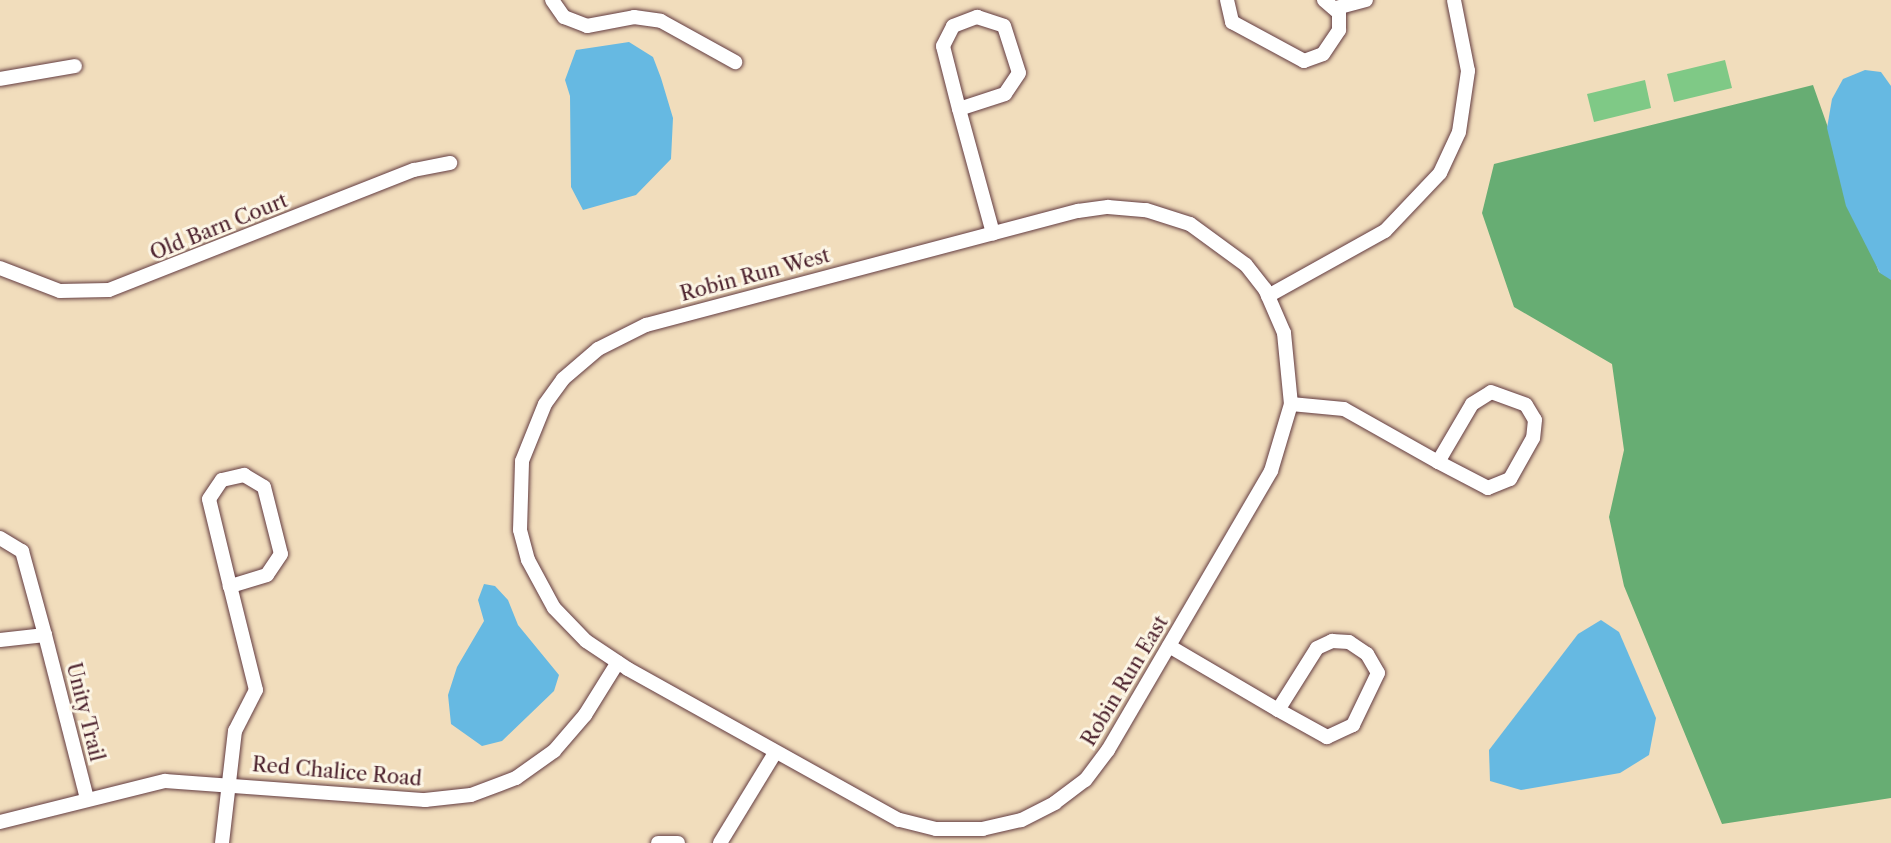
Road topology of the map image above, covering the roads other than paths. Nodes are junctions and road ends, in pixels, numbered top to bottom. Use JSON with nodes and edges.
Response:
{"nodes":[{"id":1,"x":552,"y":0,"type":"edge"},
{"id":2,"x":1227,"y":0,"type":"edge"},
{"id":3,"x":1366,"y":0,"type":"edge"},
{"id":4,"x":1454,"y":0,"type":"edge"},
{"id":5,"x":1330,"y":4,"type":"edge"},
{"id":6,"x":735,"y":62,"type":"dead end"},
{"id":7,"x":75,"y":66,"type":"dead end"},
{"id":8,"x":0,"y":79,"type":"edge"},
{"id":9,"x":959,"y":109,"type":"junction"},
{"id":10,"x":450,"y":163,"type":"dead end"},
{"id":11,"x":993,"y":233,"type":"junction"},
{"id":12,"x":0,"y":268,"type":"edge"},
{"id":13,"x":1268,"y":296,"type":"junction"},
{"id":14,"x":1291,"y":404,"type":"junction"},
{"id":15,"x":1438,"y":462,"type":"junction"},
{"id":16,"x":0,"y":538,"type":"edge"},
{"id":17,"x":230,"y":586,"type":"junction"},
{"id":18,"x":45,"y":635,"type":"junction"},
{"id":19,"x":0,"y":640,"type":"edge"},
{"id":20,"x":1169,"y":646,"type":"junction"},
{"id":21,"x":618,"y":662,"type":"junction"},
{"id":22,"x":1278,"y":710,"type":"junction"},
{"id":23,"x":775,"y":753,"type":"junction"},
{"id":24,"x":231,"y":784,"type":"junction"},
{"id":25,"x":87,"y":799,"type":"junction"},
{"id":26,"x":0,"y":822,"type":"edge"},
{"id":27,"x":222,"y":843,"type":"edge"},
{"id":28,"x":658,"y":843,"type":"edge"},
{"id":29,"x":678,"y":843,"type":"edge"},
{"id":30,"x":720,"y":843,"type":"edge"}],
"edges":[{"from":1,"to":6,"type":"street"},
{"from":2,"to":5,"type":"street"},
{"from":3,"to":5,"type":"street"},
{"from":4,"to":13,"type":"street"},
{"from":7,"to":8,"type":"street"},
{"from":9,"to":9,"type":"street"},
{"from":9,"to":11,"type":"street"},
{"from":10,"to":12,"type":"street","name":"Old Barn Court"},
{"from":11,"to":13,"type":"street","name":"Robin Run West"},
{"from":11,"to":21,"type":"street","name":"Robin Run West"},
{"from":13,"to":14,"type":"street","name":"Robin Run East"},
{"from":14,"to":15,"type":"street"},
{"from":14,"to":20,"type":"street","name":"Robin Run East"},
{"from":15,"to":15,"type":"street"},
{"from":16,"to":18,"type":"street","name":"Unity Trail"},
{"from":17,"to":17,"type":"street"},
{"from":17,"to":24,"type":"street"},
{"from":18,"to":19,"type":"street"},
{"from":18,"to":25,"type":"street","name":"Unity Trail"},
{"from":20,"to":22,"type":"street"},
{"from":20,"to":23,"type":"street","name":"Robin Run East"},
{"from":21,"to":23,"type":"street","name":"Robin Run East"},
{"from":21,"to":24,"type":"street","name":"Red Chalice Road"},
{"from":22,"to":22,"type":"street"},
{"from":23,"to":30,"type":"street"},
{"from":24,"to":25,"type":"street","name":"Red Chalice Road"},
{"from":24,"to":27,"type":"street"},
{"from":25,"to":26,"type":"street","name":"Red Chalice Road"},
{"from":28,"to":29,"type":"street"}]}
